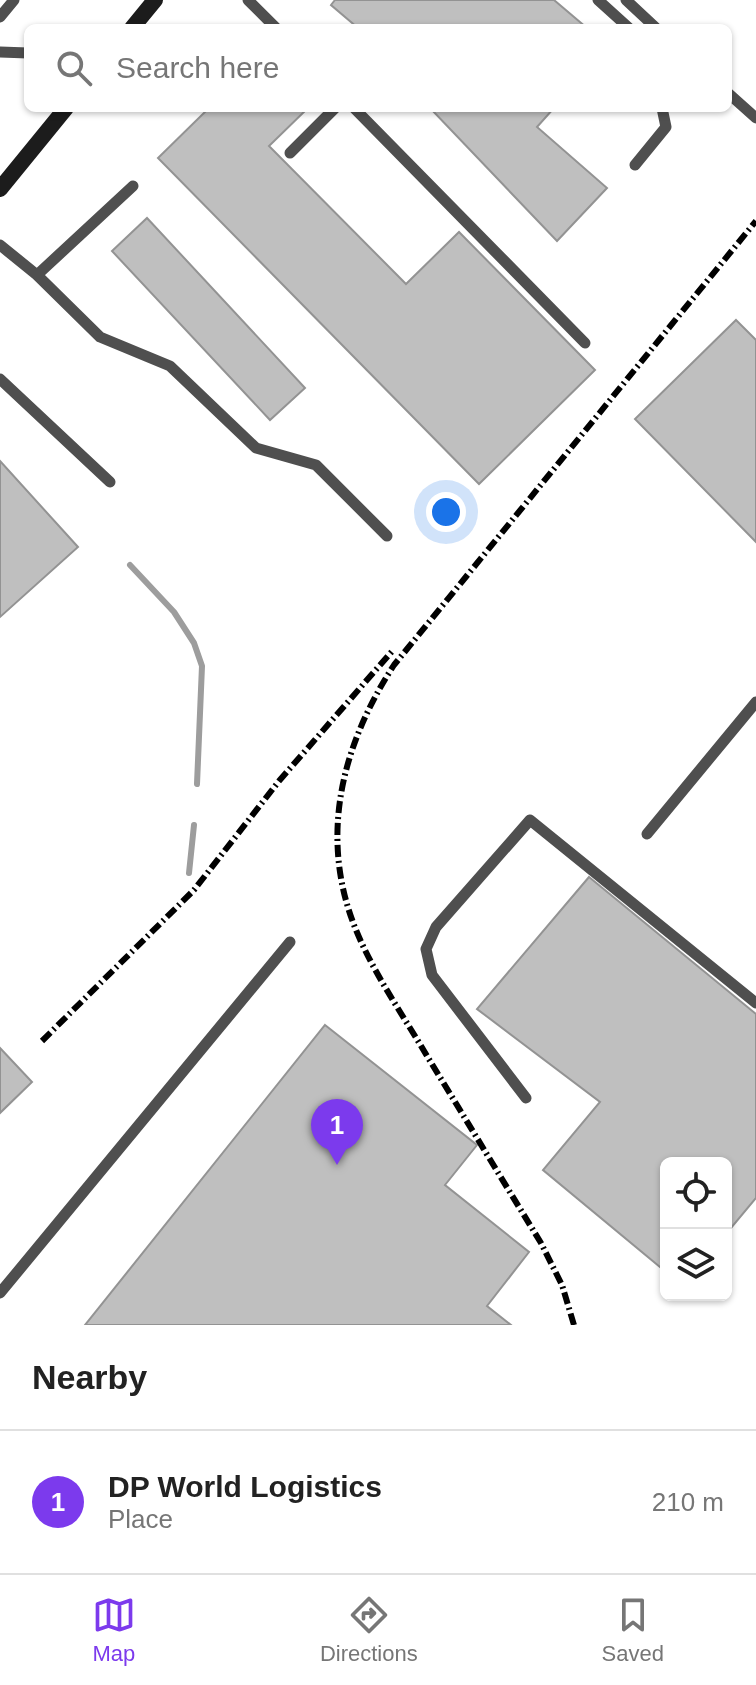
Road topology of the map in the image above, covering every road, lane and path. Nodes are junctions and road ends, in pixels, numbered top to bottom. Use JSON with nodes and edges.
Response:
{"nodes":[{"id":1,"x":14,"y":0,"type":"edge"},
{"id":2,"x":155,"y":0,"type":"edge"},
{"id":3,"x":248,"y":0,"type":"edge"},
{"id":4,"x":598,"y":0,"type":"edge"},
{"id":5,"x":626,"y":0,"type":"edge"},
{"id":6,"x":0,"y":17,"type":"edge"},
{"id":7,"x":135,"y":24,"type":"edge"},
{"id":8,"x":272,"y":24,"type":"edge"},
{"id":9,"x":625,"y":24,"type":"edge"},
{"id":10,"x":652,"y":24,"type":"edge"},
{"id":11,"x":0,"y":52,"type":"edge"},
{"id":12,"x":24,"y":53,"type":"edge"},
{"id":13,"x":732,"y":97,"type":"edge"},
{"id":14,"x":63,"y":112,"type":"edge"},
{"id":15,"x":331,"y":112,"type":"edge"},
{"id":16,"x":358,"y":112,"type":"edge"},
{"id":17,"x":663,"y":112,"type":"edge"},
{"id":18,"x":756,"y":118,"type":"edge"},
{"id":19,"x":290,"y":153,"type":"dead end"},
{"id":20,"x":635,"y":165,"type":"dead end"},
{"id":21,"x":133,"y":186,"type":"dead end"},
{"id":22,"x":0,"y":189,"type":"edge"},
{"id":23,"x":0,"y":245,"type":"edge"},
{"id":24,"x":37,"y":275,"type":"junction"},
{"id":25,"x":585,"y":343,"type":"dead end"},
{"id":26,"x":0,"y":379,"type":"edge"},
{"id":27,"x":110,"y":482,"type":"dead end"},
{"id":28,"x":387,"y":536,"type":"dead end"},
{"id":29,"x":756,"y":702,"type":"edge"},
{"id":30,"x":647,"y":834,"type":"dead end"},
{"id":31,"x":290,"y":942,"type":"dead end"},
{"id":32,"x":756,"y":1003,"type":"edge"},
{"id":33,"x":526,"y":1098,"type":"dead end"},
{"id":34,"x":0,"y":1293,"type":"edge"}],
"edges":[{"from":1,"to":6,"type":"lane"},
{"from":2,"to":7,"type":"street"},
{"from":3,"to":8,"type":"lane"},
{"from":4,"to":9,"type":"lane"},
{"from":5,"to":10,"type":"lane"},
{"from":11,"to":12,"type":"lane"},
{"from":13,"to":18,"type":"lane"},
{"from":14,"to":22,"type":"street"},
{"from":15,"to":19,"type":"lane"},
{"from":16,"to":25,"type":"lane"},
{"from":17,"to":20,"type":"lane"},
{"from":21,"to":24,"type":"lane"},
{"from":23,"to":24,"type":"lane"},
{"from":24,"to":28,"type":"lane"},
{"from":26,"to":27,"type":"lane"},
{"from":29,"to":30,"type":"lane"},
{"from":31,"to":34,"type":"lane"},
{"from":32,"to":33,"type":"lane"}]}
